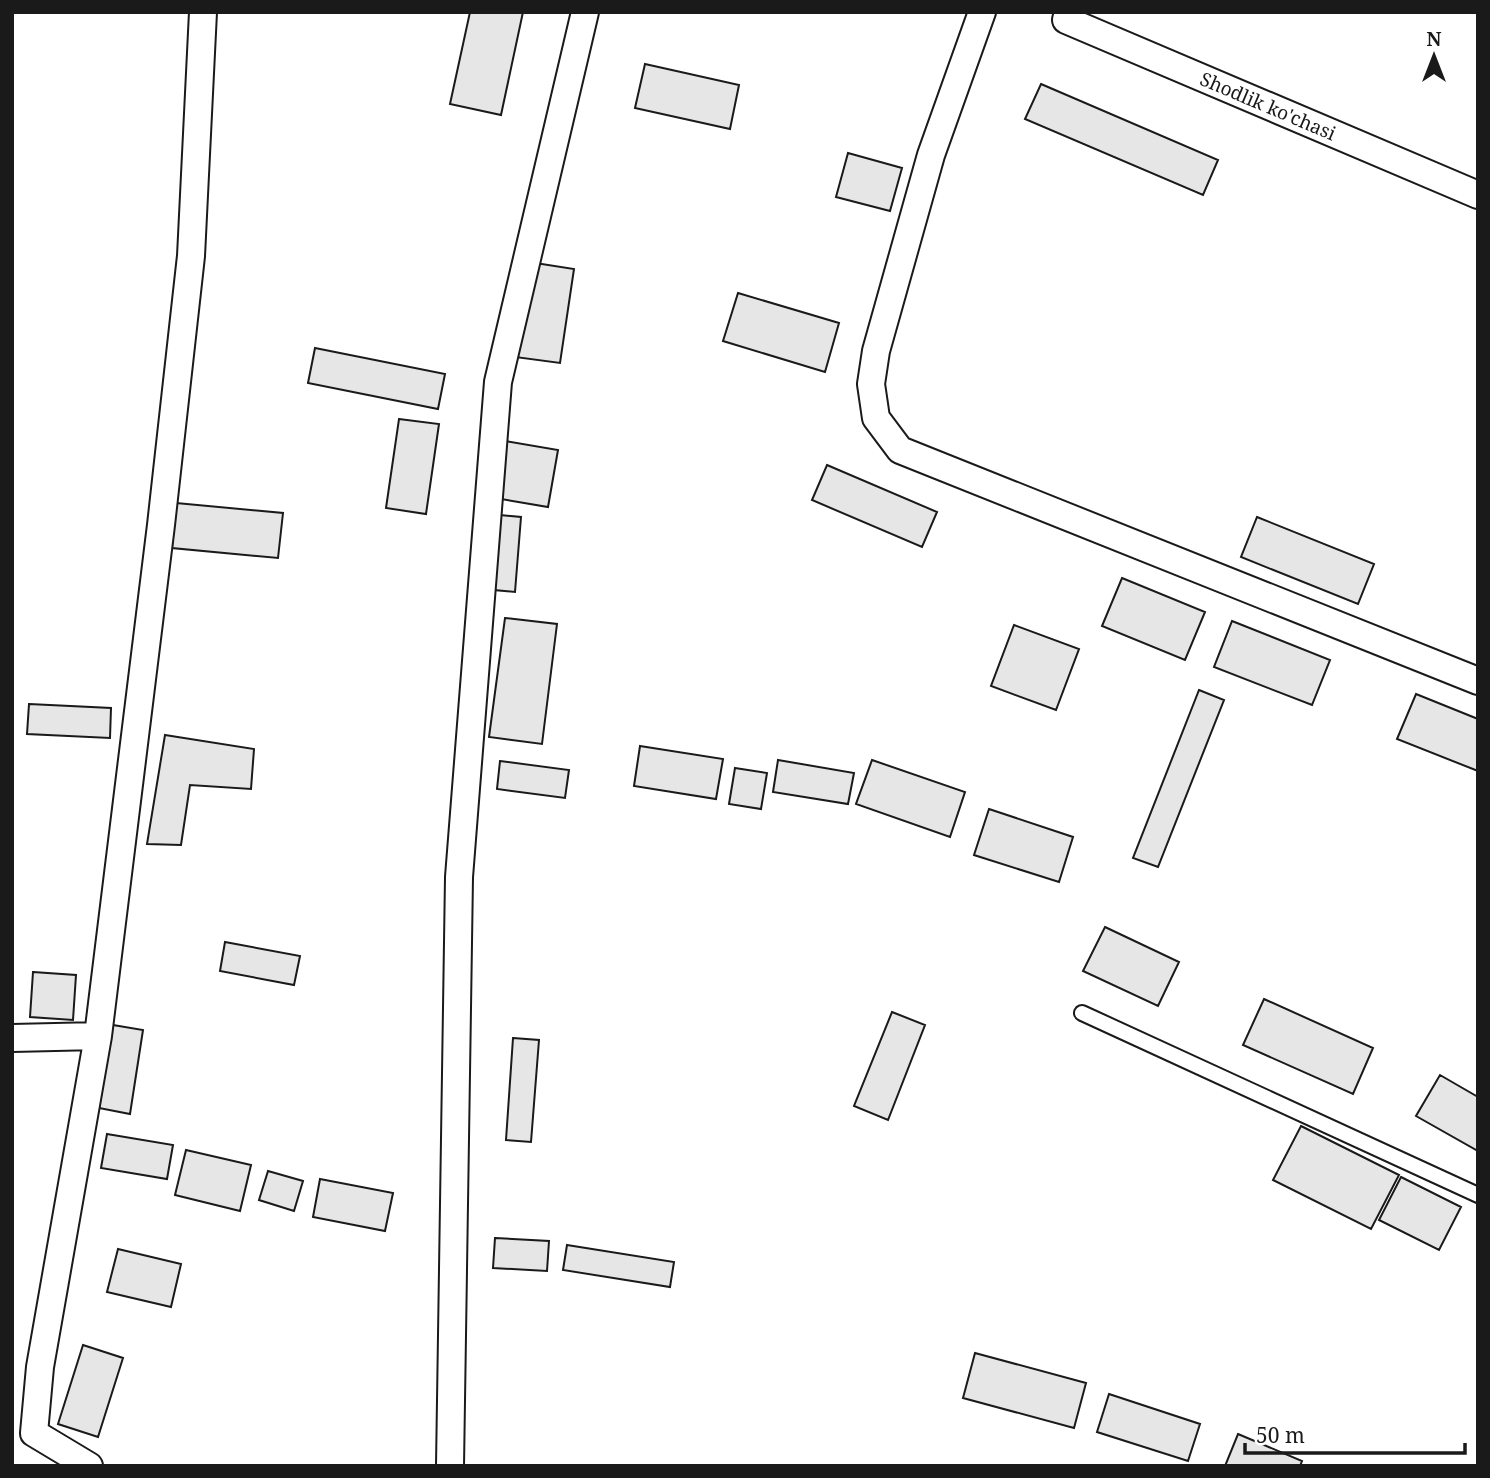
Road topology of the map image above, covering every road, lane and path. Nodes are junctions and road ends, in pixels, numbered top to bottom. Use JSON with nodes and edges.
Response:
{"nodes":[{"id":1,"x":204,"y":12,"type":"edge"},
{"id":2,"x":585,"y":12,"type":"edge"},
{"id":3,"x":982,"y":12,"type":"edge"},
{"id":4,"x":1059,"y":15,"type":"edge"},
{"id":5,"x":1478,"y":195,"type":"edge"},
{"id":6,"x":1478,"y":681,"type":"edge"},
{"id":7,"x":1082,"y":1013,"type":"dead end"},
{"id":8,"x":98,"y":1036,"type":"junction"},
{"id":9,"x":12,"y":1038,"type":"edge"},
{"id":10,"x":1478,"y":1195,"type":"edge"},
{"id":11,"x":34,"y":1433,"type":"junction"},
{"id":12,"x":53,"y":1466,"type":"edge"},
{"id":13,"x":89,"y":1466,"type":"edge"},
{"id":14,"x":450,"y":1466,"type":"edge"}],
"edges":[{"from":1,"to":8,"type":"street"},
{"from":2,"to":14,"type":"street"},
{"from":3,"to":6,"type":"street"},
{"from":4,"to":5,"type":"street","name":"Shodlik ko'chasi"},
{"from":7,"to":10,"type":"lane"},
{"from":8,"to":9,"type":"street"},
{"from":8,"to":11,"type":"street"},
{"from":11,"to":12,"type":"street"},
{"from":11,"to":13,"type":"street"}]}
